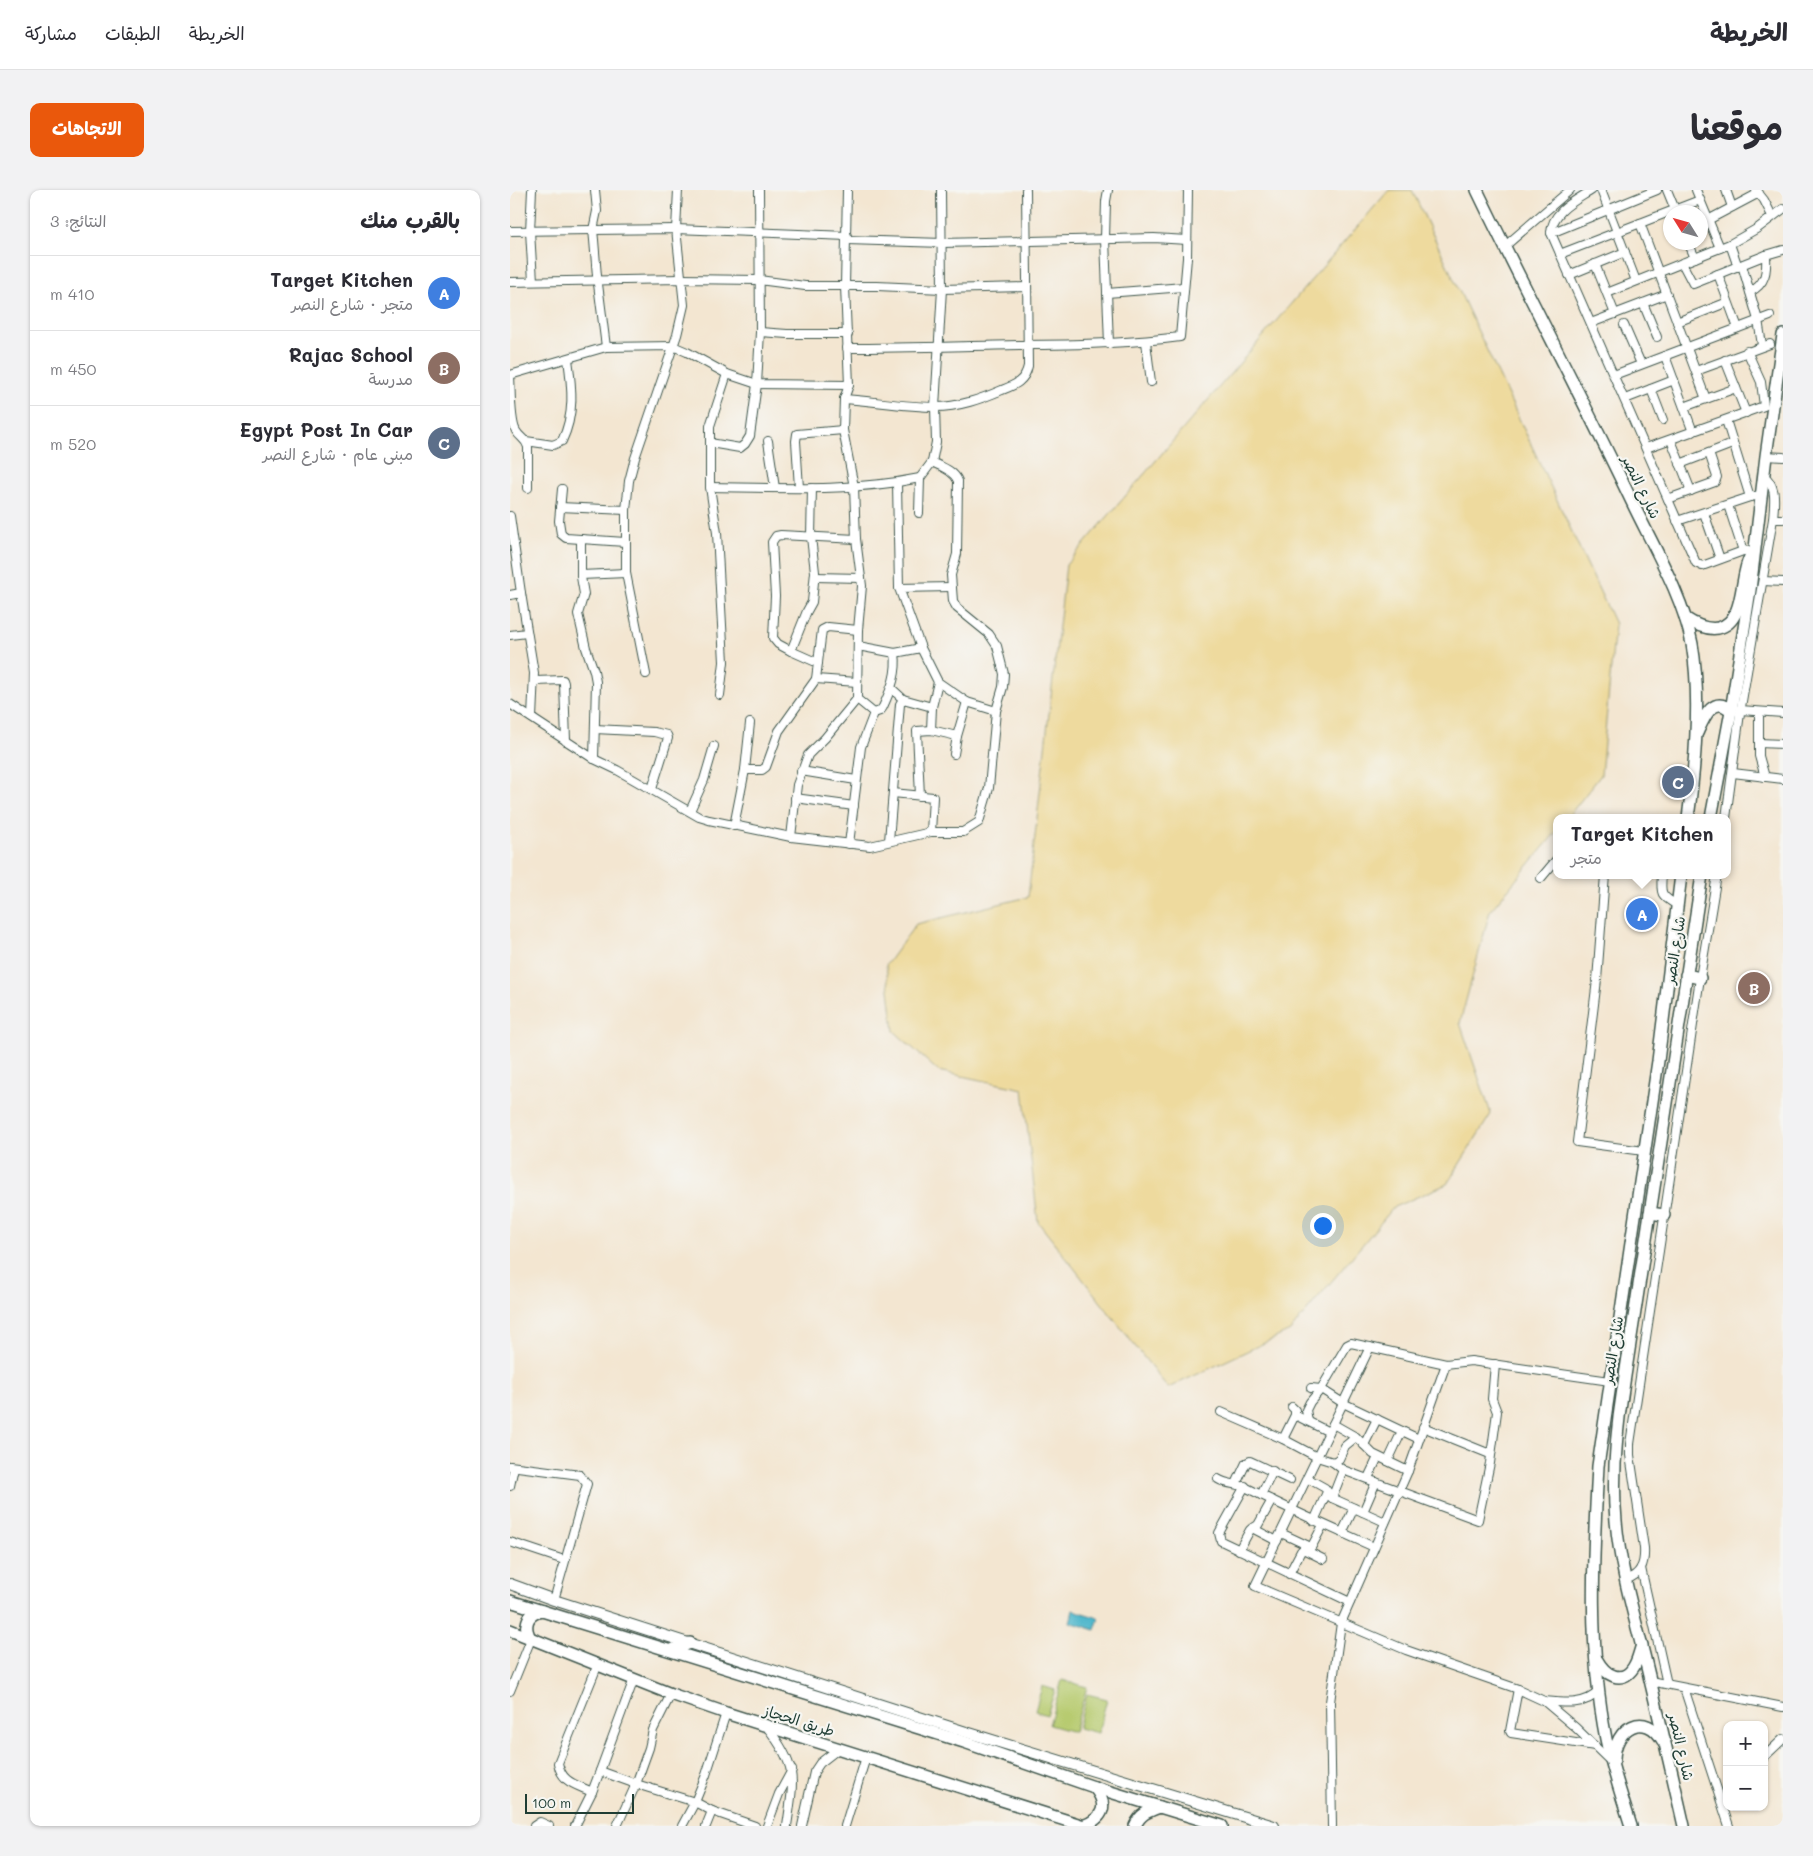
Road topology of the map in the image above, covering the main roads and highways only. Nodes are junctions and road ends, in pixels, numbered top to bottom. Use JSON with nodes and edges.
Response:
{"nodes":[{"id":1,"x":1477,"y":190,"type":"edge"},
{"id":2,"x":1783,"y":335,"type":"edge"},
{"id":3,"x":1780,"y":376,"type":"edge"},
{"id":4,"x":1755,"y":550,"type":"junction"},
{"id":5,"x":1685,"y":618,"type":"junction"},
{"id":6,"x":1735,"y":710,"type":"junction"},
{"id":7,"x":1696,"y":735,"type":"junction"},
{"id":8,"x":1688,"y":814,"type":"edge"},
{"id":9,"x":1712,"y":814,"type":"edge"},
{"id":10,"x":1680,"y":879,"type":"edge"},
{"id":11,"x":1701,"y":879,"type":"edge"},
{"id":12,"x":1686,"y":975,"type":"junction"},
{"id":13,"x":1700,"y":978,"type":"road end"},
{"id":14,"x":1650,"y":1213,"type":"junction"},
{"id":15,"x":1664,"y":1215,"type":"road end"},
{"id":16,"x":510,"y":1584,"type":"edge"},
{"id":17,"x":510,"y":1601,"type":"edge"},
{"id":18,"x":542,"y":1611,"type":"junction"},
{"id":19,"x":510,"y":1630,"type":"edge"},
{"id":20,"x":531,"y":1639,"type":"junction"},
{"id":21,"x":690,"y":1643,"type":"junction"},
{"id":22,"x":1642,"y":1645,"type":"junction"},
{"id":23,"x":672,"y":1650,"type":"junction"},
{"id":24,"x":1596,"y":1659,"type":"junction"},
{"id":25,"x":1666,"y":1747,"type":"junction"},
{"id":26,"x":1614,"y":1767,"type":"junction"},
{"id":27,"x":1094,"y":1787,"type":"junction"},
{"id":28,"x":1160,"y":1807,"type":"junction"},
{"id":29,"x":1081,"y":1826,"type":"edge"},
{"id":30,"x":1135,"y":1826,"type":"edge"},
{"id":31,"x":1222,"y":1826,"type":"edge"},
{"id":32,"x":1274,"y":1826,"type":"edge"},
{"id":33,"x":1631,"y":1826,"type":"edge"},
{"id":34,"x":1684,"y":1826,"type":"edge"}],
"edges":[{"from":1,"to":5,"type":"main road","name":"شارع النصر"},
{"from":2,"to":3,"type":"main road"},
{"from":3,"to":4,"type":"main road"},
{"from":4,"to":5,"type":"main road"},
{"from":4,"to":6,"type":"main road"},
{"from":5,"to":7,"type":"main road","name":"شارع النصر"},
{"from":6,"to":7,"type":"main road"},
{"from":6,"to":9,"type":"main road"},
{"from":7,"to":8,"type":"main road","name":"شارع النصر"},
{"from":10,"to":24,"type":"main road","name":"شارع النصر"},
{"from":11,"to":12,"type":"main road","name":"شارع النصر"},
{"from":12,"to":13,"type":"main road"},
{"from":12,"to":14,"type":"main road","name":"شارع النصر"},
{"from":14,"to":15,"type":"main road"},
{"from":14,"to":22,"type":"main road","name":"شارع النصر"},
{"from":16,"to":21,"type":"main road"},
{"from":17,"to":18,"type":"main road"},
{"from":18,"to":20,"type":"main road"},
{"from":18,"to":23,"type":"main road"},
{"from":19,"to":20,"type":"main road","name":"طريق الحجاز"},
{"from":20,"to":29,"type":"main road","name":"طريق الحجاز"},
{"from":21,"to":23,"type":"main road"},
{"from":21,"to":32,"type":"main road"},
{"from":22,"to":24,"type":"main road"},
{"from":22,"to":25,"type":"main road","name":"شارع النصر"},
{"from":23,"to":27,"type":"main road"},
{"from":24,"to":26,"type":"main road","name":"شارع النصر"},
{"from":25,"to":26,"type":"main road"},
{"from":25,"to":34,"type":"main road","name":"شارع النصر"},
{"from":26,"to":33,"type":"main road","name":"شارع النصر"},
{"from":27,"to":28,"type":"main road"},
{"from":27,"to":29,"type":"main road"},
{"from":28,"to":30,"type":"main road"},
{"from":28,"to":31,"type":"main road"}]}
